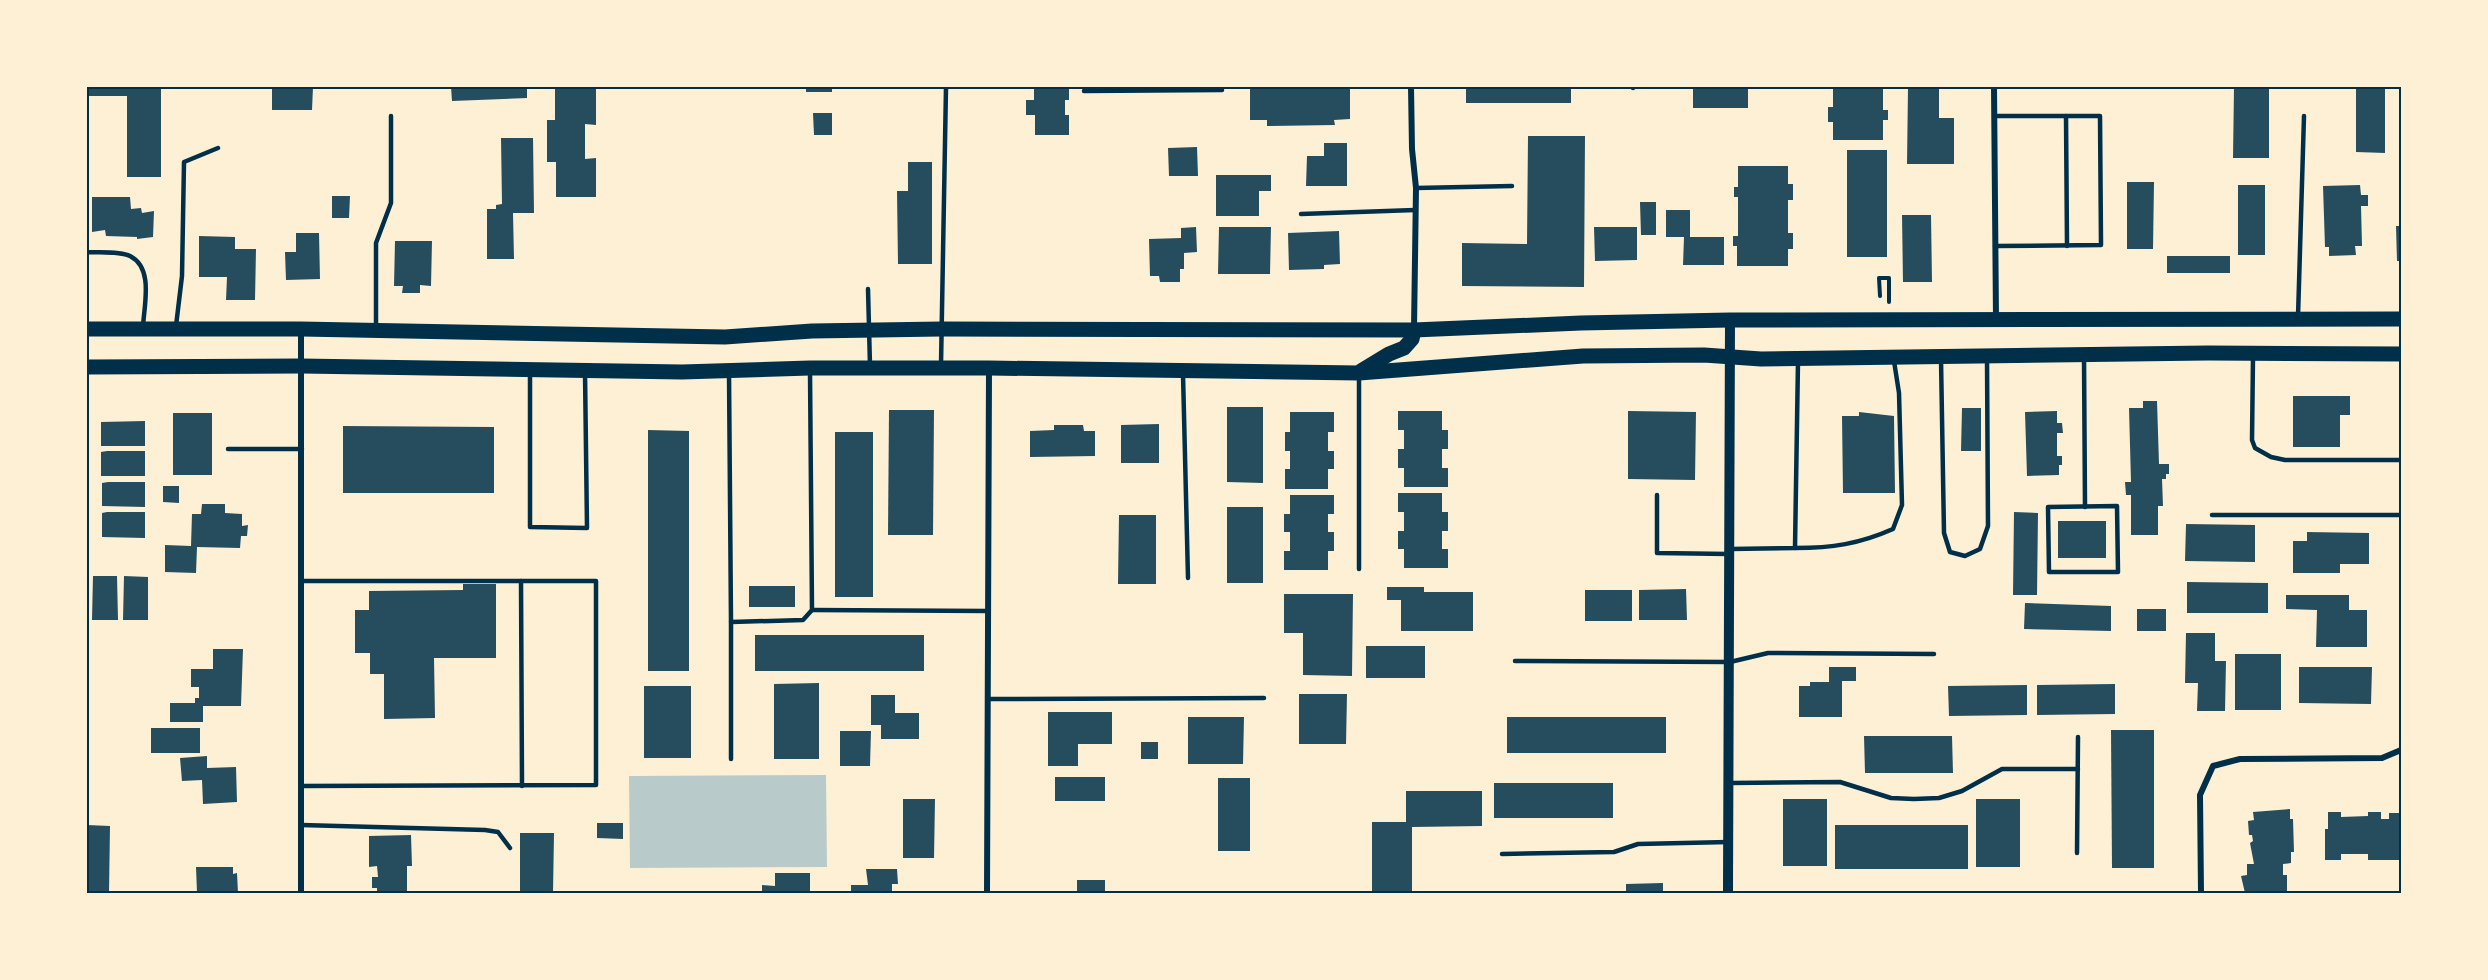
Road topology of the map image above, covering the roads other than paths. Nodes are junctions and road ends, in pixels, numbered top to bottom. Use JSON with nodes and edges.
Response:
{"nodes":[{"id":1,"x":946,"y":87,"type":"edge"},
{"id":2,"x":1411,"y":87,"type":"edge"},
{"id":3,"x":1994,"y":87,"type":"edge"},
{"id":4,"x":1156,"y":89,"type":"edge"},
{"id":5,"x":1222,"y":90,"type":"dead end"},
{"id":6,"x":1084,"y":91,"type":"dead end"},
{"id":7,"x":2066,"y":116,"type":"junction"},
{"id":8,"x":391,"y":117,"type":"dead end"},
{"id":9,"x":1994,"y":117,"type":"junction"},
{"id":10,"x":2304,"y":117,"type":"dead end"},
{"id":11,"x":218,"y":148,"type":"dead end"},
{"id":12,"x":1512,"y":186,"type":"dead end"},
{"id":13,"x":1416,"y":188,"type":"junction"},
{"id":14,"x":1415,"y":210,"type":"junction"},
{"id":15,"x":1301,"y":214,"type":"dead end"},
{"id":16,"x":1995,"y":246,"type":"junction"},
{"id":17,"x":2067,"y":246,"type":"junction"},
{"id":18,"x":87,"y":252,"type":"edge"},
{"id":19,"x":868,"y":289,"type":"dead end"},
{"id":20,"x":1996,"y":319,"type":"junction"},
{"id":21,"x":2401,"y":319,"type":"edge"},
{"id":22,"x":1730,"y":320,"type":"junction"},
{"id":23,"x":2298,"y":320,"type":"junction"},
{"id":24,"x":87,"y":329,"type":"edge"},
{"id":25,"x":142,"y":329,"type":"junction"},
{"id":26,"x":176,"y":329,"type":"junction"},
{"id":27,"x":301,"y":330,"type":"junction"},
{"id":28,"x":941,"y":330,"type":"junction"},
{"id":29,"x":1414,"y":330,"type":"junction"},
{"id":30,"x":376,"y":331,"type":"junction"},
{"id":31,"x":869,"y":331,"type":"junction"},
{"id":32,"x":2084,"y":354,"type":"junction"},
{"id":33,"x":2253,"y":354,"type":"junction"},
{"id":34,"x":2401,"y":354,"type":"edge"},
{"id":35,"x":1987,"y":356,"type":"junction"},
{"id":36,"x":1731,"y":357,"type":"junction"},
{"id":37,"x":1894,"y":357,"type":"junction"},
{"id":38,"x":1941,"y":357,"type":"junction"},
{"id":39,"x":1798,"y":359,"type":"junction"},
{"id":40,"x":302,"y":366,"type":"junction"},
{"id":41,"x":87,"y":367,"type":"edge"},
{"id":42,"x":810,"y":368,"type":"junction"},
{"id":43,"x":870,"y":368,"type":"junction"},
{"id":44,"x":941,"y":368,"type":"junction"},
{"id":45,"x":989,"y":368,"type":"junction"},
{"id":46,"x":530,"y":370,"type":"junction"},
{"id":47,"x":585,"y":370,"type":"junction"},
{"id":48,"x":729,"y":371,"type":"junction"},
{"id":49,"x":1184,"y":371,"type":"junction"},
{"id":50,"x":1359,"y":373,"type":"junction"},
{"id":51,"x":228,"y":449,"type":"dead end"},
{"id":52,"x":302,"y":449,"type":"junction"},
{"id":53,"x":2401,"y":460,"type":"edge"},
{"id":54,"x":1657,"y":495,"type":"dead end"},
{"id":55,"x":2085,"y":507,"type":"junction"},
{"id":56,"x":2212,"y":515,"type":"dead end"},
{"id":57,"x":2401,"y":515,"type":"edge"},
{"id":58,"x":1795,"y":548,"type":"junction"},
{"id":59,"x":1730,"y":552,"type":"junction"},
{"id":60,"x":1359,"y":569,"type":"dead end"},
{"id":61,"x":1188,"y":578,"type":"dead end"},
{"id":62,"x":301,"y":581,"type":"junction"},
{"id":63,"x":521,"y":581,"type":"junction"},
{"id":64,"x":812,"y":610,"type":"junction"},
{"id":65,"x":988,"y":612,"type":"junction"},
{"id":66,"x":730,"y":622,"type":"junction"},
{"id":67,"x":1934,"y":654,"type":"dead end"},
{"id":68,"x":1515,"y":661,"type":"dead end"},
{"id":69,"x":1730,"y":662,"type":"junction"},
{"id":70,"x":1264,"y":698,"type":"dead end"},
{"id":71,"x":987,"y":699,"type":"junction"},
{"id":72,"x":2078,"y":737,"type":"dead end"},
{"id":73,"x":2401,"y":750,"type":"edge"},
{"id":74,"x":731,"y":759,"type":"dead end"},
{"id":75,"x":2078,"y":769,"type":"junction"},
{"id":76,"x":1730,"y":783,"type":"junction"},
{"id":77,"x":301,"y":786,"type":"junction"},
{"id":78,"x":522,"y":786,"type":"junction"},
{"id":79,"x":301,"y":825,"type":"junction"},
{"id":80,"x":1729,"y":842,"type":"junction"},
{"id":81,"x":510,"y":848,"type":"dead end"},
{"id":82,"x":2077,"y":853,"type":"dead end"},
{"id":83,"x":1502,"y":854,"type":"dead end"},
{"id":84,"x":300,"y":893,"type":"edge"},
{"id":85,"x":987,"y":893,"type":"edge"},
{"id":86,"x":1728,"y":893,"type":"edge"},
{"id":87,"x":2201,"y":893,"type":"edge"}],
"edges":[{"from":1,"to":28,"type":"lane"},
{"from":2,"to":13,"type":"street"},
{"from":3,"to":9,"type":"street"},
{"from":4,"to":5,"type":"lane"},
{"from":4,"to":6,"type":"lane"},
{"from":7,"to":9,"type":"lane"},
{"from":7,"to":17,"type":"lane"},
{"from":7,"to":17,"type":"lane"},
{"from":8,"to":30,"type":"lane"},
{"from":9,"to":16,"type":"street"},
{"from":10,"to":23,"type":"lane"},
{"from":11,"to":26,"type":"lane"},
{"from":12,"to":13,"type":"lane"},
{"from":13,"to":14,"type":"street"},
{"from":14,"to":15,"type":"lane"},
{"from":14,"to":29,"type":"street"},
{"from":16,"to":17,"type":"lane"},
{"from":16,"to":20,"type":"street"},
{"from":18,"to":25,"type":"lane"},
{"from":19,"to":31,"type":"lane"},
{"from":20,"to":22,"type":"main road"},
{"from":20,"to":23,"type":"main road"},
{"from":21,"to":23,"type":"main road"},
{"from":22,"to":29,"type":"main road"},
{"from":22,"to":36,"type":"street"},
{"from":24,"to":25,"type":"main road"},
{"from":25,"to":26,"type":"main road"},
{"from":26,"to":27,"type":"main road"},
{"from":27,"to":30,"type":"main road"},
{"from":27,"to":40,"type":"street"},
{"from":28,"to":29,"type":"main road"},
{"from":28,"to":31,"type":"main road"},
{"from":28,"to":44,"type":"lane"},
{"from":29,"to":50,"type":"main road"},
{"from":30,"to":31,"type":"main road"},
{"from":31,"to":43,"type":"lane"},
{"from":32,"to":33,"type":"main road"},
{"from":32,"to":35,"type":"main road"},
{"from":32,"to":55,"type":"lane"},
{"from":33,"to":34,"type":"main road"},
{"from":33,"to":53,"type":"lane"},
{"from":35,"to":38,"type":"main road"},
{"from":35,"to":38,"type":"lane"},
{"from":36,"to":39,"type":"main road"},
{"from":36,"to":50,"type":"main road"},
{"from":36,"to":59,"type":"street"},
{"from":37,"to":38,"type":"main road"},
{"from":37,"to":39,"type":"main road"},
{"from":37,"to":58,"type":"lane"},
{"from":39,"to":58,"type":"lane"},
{"from":40,"to":41,"type":"main road"},
{"from":40,"to":46,"type":"main road"},
{"from":40,"to":52,"type":"street"},
{"from":42,"to":43,"type":"main road"},
{"from":42,"to":48,"type":"main road"},
{"from":42,"to":64,"type":"lane"},
{"from":43,"to":44,"type":"main road"},
{"from":44,"to":45,"type":"main road"},
{"from":45,"to":49,"type":"main road"},
{"from":45,"to":65,"type":"street"},
{"from":46,"to":47,"type":"main road"},
{"from":46,"to":47,"type":"lane"},
{"from":47,"to":48,"type":"main road"},
{"from":48,"to":66,"type":"lane"},
{"from":49,"to":50,"type":"main road"},
{"from":49,"to":61,"type":"lane"},
{"from":50,"to":60,"type":"lane"},
{"from":51,"to":52,"type":"lane"},
{"from":52,"to":62,"type":"street"},
{"from":54,"to":59,"type":"lane"},
{"from":55,"to":55,"type":"lane"},
{"from":56,"to":57,"type":"lane"},
{"from":58,"to":59,"type":"lane"},
{"from":59,"to":69,"type":"street"},
{"from":62,"to":63,"type":"lane"},
{"from":62,"to":77,"type":"street"},
{"from":63,"to":78,"type":"lane"},
{"from":63,"to":78,"type":"lane"},
{"from":64,"to":65,"type":"lane"},
{"from":64,"to":66,"type":"lane"},
{"from":65,"to":71,"type":"street"},
{"from":66,"to":74,"type":"lane"},
{"from":67,"to":69,"type":"lane"},
{"from":68,"to":69,"type":"lane"},
{"from":69,"to":76,"type":"street"},
{"from":70,"to":71,"type":"lane"},
{"from":71,"to":85,"type":"street"},
{"from":72,"to":75,"type":"lane"},
{"from":73,"to":87,"type":"street"},
{"from":75,"to":76,"type":"lane"},
{"from":75,"to":82,"type":"lane"},
{"from":76,"to":80,"type":"street"},
{"from":77,"to":78,"type":"lane"},
{"from":77,"to":79,"type":"street"},
{"from":79,"to":81,"type":"lane"},
{"from":79,"to":84,"type":"street"},
{"from":80,"to":83,"type":"lane"},
{"from":80,"to":86,"type":"street"}]}
